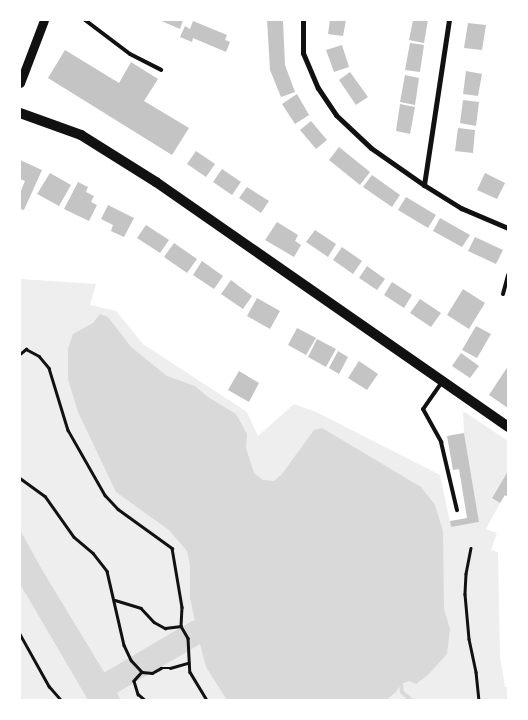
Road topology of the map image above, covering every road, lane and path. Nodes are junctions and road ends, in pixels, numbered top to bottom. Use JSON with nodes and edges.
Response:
{"nodes":[{"id":1,"x":44,"y":20,"type":"edge"},
{"id":2,"x":85,"y":20,"type":"edge"},
{"id":3,"x":303,"y":20,"type":"edge"},
{"id":4,"x":449,"y":20,"type":"edge"},
{"id":5,"x":161,"y":70,"type":"dead end"},
{"id":6,"x":20,"y":83,"type":"edge"},
{"id":7,"x":20,"y":114,"type":"edge"},
{"id":8,"x":424,"y":185,"type":"junction"},
{"id":9,"x":508,"y":228,"type":"edge"},
{"id":10,"x":508,"y":275,"type":"edge"},
{"id":11,"x":503,"y":294,"type":"dead end"},
{"id":12,"x":20,"y":354,"type":"edge"},
{"id":13,"x":443,"y":380,"type":"junction"},
{"id":14,"x":508,"y":427,"type":"edge"},
{"id":15,"x":20,"y":478,"type":"edge"},
{"id":16,"x":457,"y":510,"type":"dead end"},
{"id":17,"x":471,"y":548,"type":"dead end"},
{"id":18,"x":115,"y":600,"type":"junction"},
{"id":19,"x":181,"y":626,"type":"junction"},
{"id":20,"x":20,"y":634,"type":"edge"},
{"id":21,"x":188,"y":663,"type":"junction"},
{"id":22,"x":142,"y":672,"type":"junction"},
{"id":23,"x":61,"y":700,"type":"edge"},
{"id":24,"x":145,"y":700,"type":"edge"},
{"id":25,"x":207,"y":700,"type":"edge"},
{"id":26,"x":478,"y":700,"type":"edge"}],
"edges":[{"from":1,"to":6,"type":"street"},
{"from":2,"to":5,"type":"lane"},
{"from":3,"to":8,"type":"street"},
{"from":4,"to":8,"type":"street"},
{"from":7,"to":13,"type":"main road"},
{"from":8,"to":9,"type":"street"},
{"from":10,"to":11,"type":"lane"},
{"from":12,"to":19,"type":"path"},
{"from":13,"to":14,"type":"main road"},
{"from":13,"to":16,"type":"lane"},
{"from":15,"to":18,"type":"path"},
{"from":17,"to":26,"type":"path"},
{"from":18,"to":19,"type":"path"},
{"from":18,"to":22,"type":"path"},
{"from":19,"to":21,"type":"path"},
{"from":20,"to":23,"type":"path"},
{"from":21,"to":22,"type":"path"},
{"from":21,"to":25,"type":"path"},
{"from":22,"to":24,"type":"path"}]}
